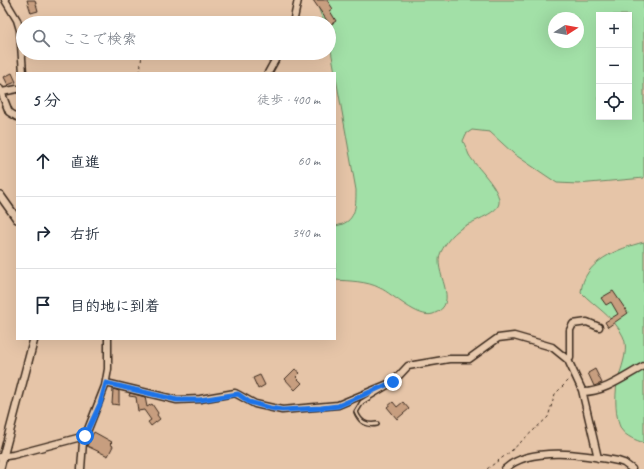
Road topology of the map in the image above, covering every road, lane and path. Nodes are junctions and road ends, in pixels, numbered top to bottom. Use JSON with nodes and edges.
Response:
{"nodes":[{"id":1,"x":5,"y":0,"type":"edge"},
{"id":2,"x":298,"y":0,"type":"edge"},
{"id":3,"x":295,"y":16,"type":"edge"},
{"id":4,"x":16,"y":18,"type":"edge"},
{"id":5,"x":22,"y":60,"type":"edge"},
{"id":6,"x":141,"y":60,"type":"edge"},
{"id":7,"x":275,"y":60,"type":"edge"},
{"id":8,"x":23,"y":72,"type":"edge"},
{"id":9,"x":140,"y":72,"type":"edge"},
{"id":10,"x":269,"y":72,"type":"edge"},
{"id":11,"x":16,"y":89,"type":"edge"},
{"id":12,"x":1,"y":91,"type":"edge"},
{"id":13,"x":16,"y":116,"type":"edge"},
{"id":14,"x":0,"y":195,"type":"edge"},
{"id":15,"x":16,"y":219,"type":"edge"},
{"id":16,"x":599,"y":327,"type":"dead end"},
{"id":17,"x":34,"y":340,"type":"edge"},
{"id":18,"x":108,"y":340,"type":"edge"},
{"id":19,"x":568,"y":360,"type":"junction"},
{"id":20,"x":644,"y":366,"type":"edge"},
{"id":21,"x":576,"y":375,"type":"junction"},
{"id":22,"x":106,"y":383,"type":"junction"},
{"id":23,"x":389,"y":384,"type":"junction"},
{"id":24,"x":583,"y":392,"type":"junction"},
{"id":25,"x":377,"y":424,"type":"dead end"},
{"id":26,"x":85,"y":436,"type":"junction"},
{"id":27,"x":1,"y":457,"type":"edge"},
{"id":28,"x":598,"y":458,"type":"junction"},
{"id":29,"x":0,"y":468,"type":"edge"},
{"id":30,"x":81,"y":469,"type":"edge"},
{"id":31,"x":487,"y":469,"type":"edge"},
{"id":32,"x":505,"y":469,"type":"edge"},
{"id":33,"x":632,"y":469,"type":"edge"}],
"edges":[{"from":1,"to":4,"type":"street"},
{"from":2,"to":3,"type":"street"},
{"from":5,"to":8,"type":"street"},
{"from":6,"to":9,"type":"path"},
{"from":7,"to":10,"type":"street"},
{"from":11,"to":12,"type":"street"},
{"from":12,"to":13,"type":"street"},
{"from":14,"to":15,"type":"street"},
{"from":16,"to":19,"type":"street"},
{"from":17,"to":27,"type":"street"},
{"from":18,"to":22,"type":"street"},
{"from":19,"to":21,"type":"street"},
{"from":19,"to":23,"type":"street"},
{"from":20,"to":24,"type":"street"},
{"from":21,"to":24,"type":"street"},
{"from":21,"to":31,"type":"path"},
{"from":22,"to":23,"type":"street"},
{"from":22,"to":26,"type":"street"},
{"from":23,"to":25,"type":"lane"},
{"from":24,"to":28,"type":"street"},
{"from":26,"to":27,"type":"street"},
{"from":26,"to":30,"type":"street"},
{"from":27,"to":29,"type":"street"},
{"from":28,"to":32,"type":"street"},
{"from":28,"to":33,"type":"street"}]}
